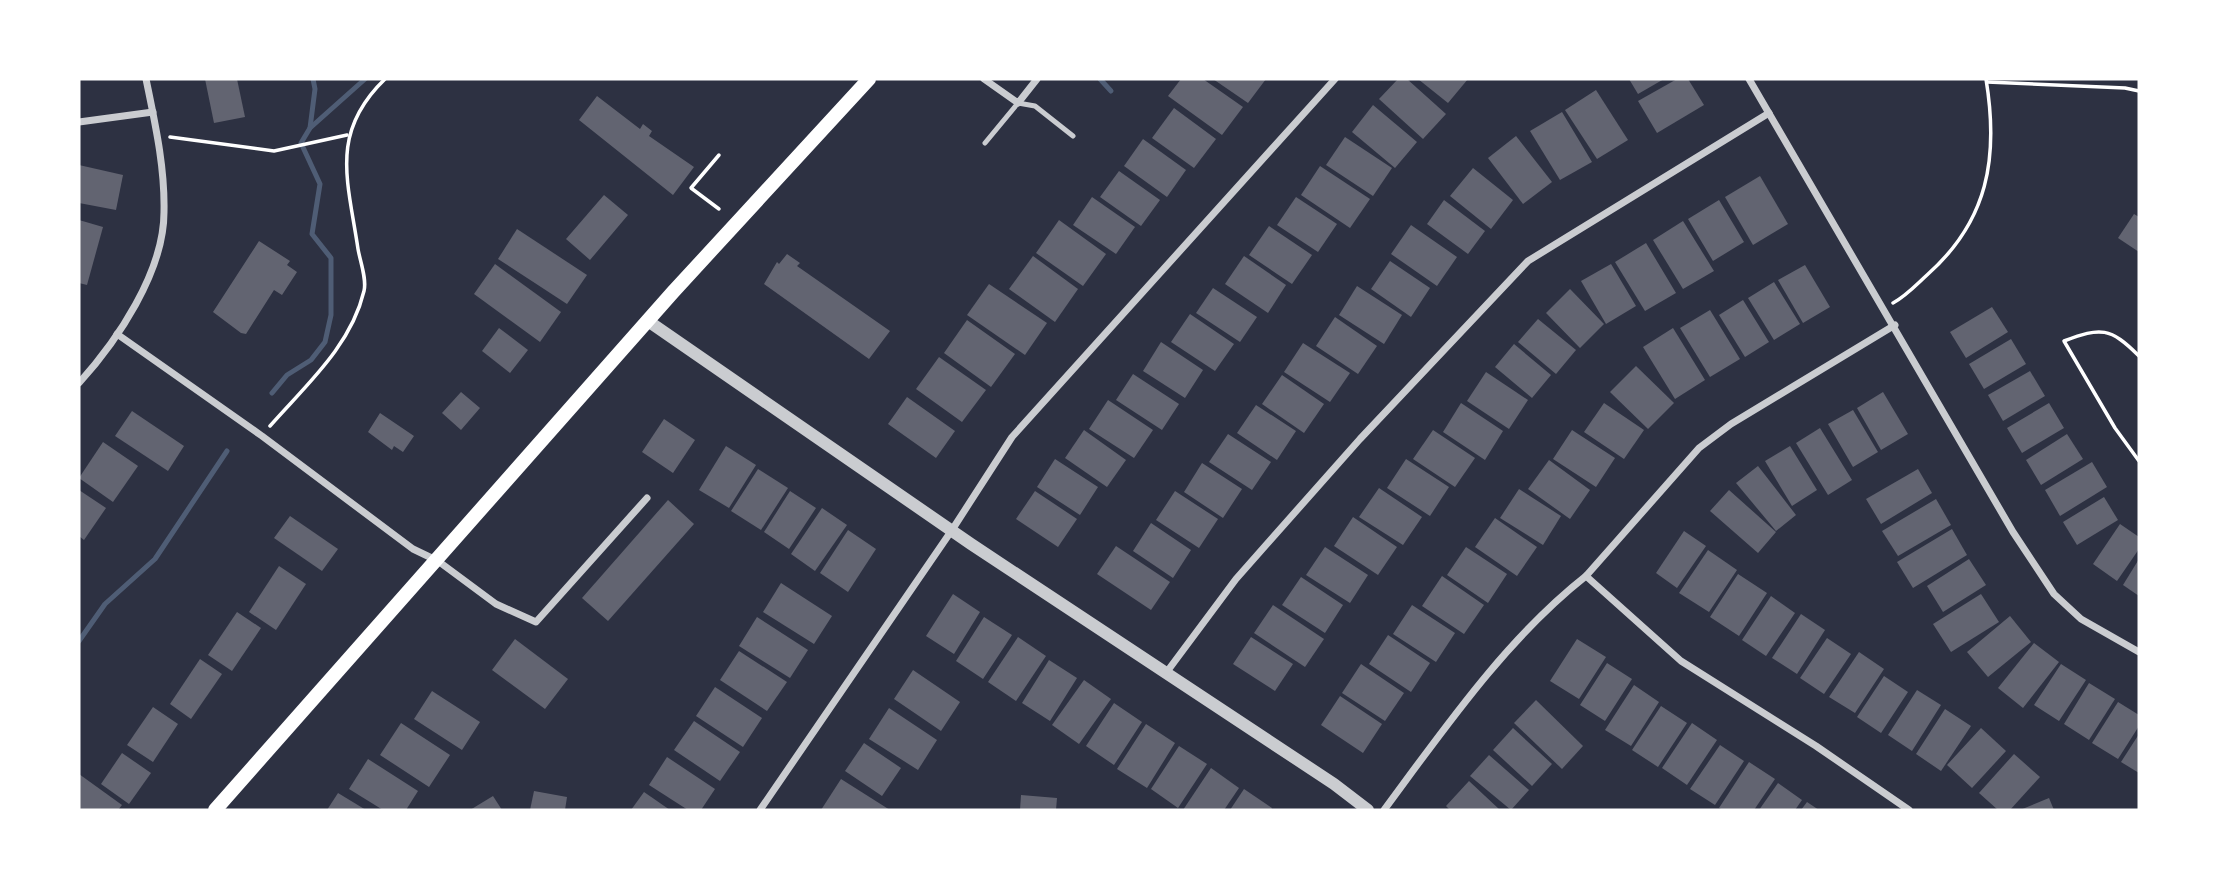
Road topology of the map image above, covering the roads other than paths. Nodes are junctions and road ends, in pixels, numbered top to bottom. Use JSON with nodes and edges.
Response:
{"nodes":[{"id":1,"x":146,"y":79,"type":"edge"},
{"id":2,"x":869,"y":79,"type":"edge"},
{"id":3,"x":984,"y":79,"type":"edge"},
{"id":4,"x":1037,"y":79,"type":"edge"},
{"id":5,"x":1335,"y":79,"type":"edge"},
{"id":6,"x":1749,"y":79,"type":"edge"},
{"id":7,"x":1018,"y":103,"type":"junction"},
{"id":8,"x":153,"y":112,"type":"junction"},
{"id":9,"x":1769,"y":113,"type":"junction"},
{"id":10,"x":79,"y":122,"type":"edge"},
{"id":11,"x":1073,"y":136,"type":"dead end"},
{"id":12,"x":985,"y":143,"type":"dead end"},
{"id":13,"x":648,"y":321,"type":"junction"},
{"id":14,"x":1895,"y":325,"type":"junction"},
{"id":15,"x":117,"y":334,"type":"junction"},
{"id":16,"x":79,"y":383,"type":"edge"},
{"id":17,"x":648,"y":498,"type":"dead end"},
{"id":18,"x":952,"y":530,"type":"junction"},
{"id":19,"x":438,"y":561,"type":"junction"},
{"id":20,"x":1586,"y":576,"type":"junction"},
{"id":21,"x":2139,"y":652,"type":"edge"},
{"id":22,"x":1165,"y":674,"type":"junction"},
{"id":23,"x":215,"y":810,"type":"edge"},
{"id":24,"x":760,"y":810,"type":"edge"},
{"id":25,"x":1368,"y":810,"type":"edge"},
{"id":26,"x":1384,"y":810,"type":"edge"},
{"id":27,"x":1909,"y":810,"type":"edge"}],
"edges":[{"from":1,"to":8,"type":"street"},
{"from":2,"to":13,"type":"main road"},
{"from":3,"to":7,"type":"street"},
{"from":4,"to":7,"type":"street"},
{"from":5,"to":18,"type":"street"},
{"from":6,"to":9,"type":"street"},
{"from":7,"to":11,"type":"lane"},
{"from":7,"to":12,"type":"lane"},
{"from":8,"to":10,"type":"street"},
{"from":8,"to":15,"type":"street"},
{"from":9,"to":14,"type":"street"},
{"from":9,"to":22,"type":"street"},
{"from":13,"to":18,"type":"street"},
{"from":13,"to":19,"type":"main road"},
{"from":14,"to":20,"type":"street"},
{"from":14,"to":21,"type":"street"},
{"from":15,"to":16,"type":"street"},
{"from":15,"to":19,"type":"street"},
{"from":17,"to":19,"type":"street"},
{"from":18,"to":22,"type":"street"},
{"from":18,"to":24,"type":"street"},
{"from":19,"to":23,"type":"main road"},
{"from":20,"to":26,"type":"street"},
{"from":20,"to":27,"type":"street"},
{"from":22,"to":25,"type":"street"}]}
